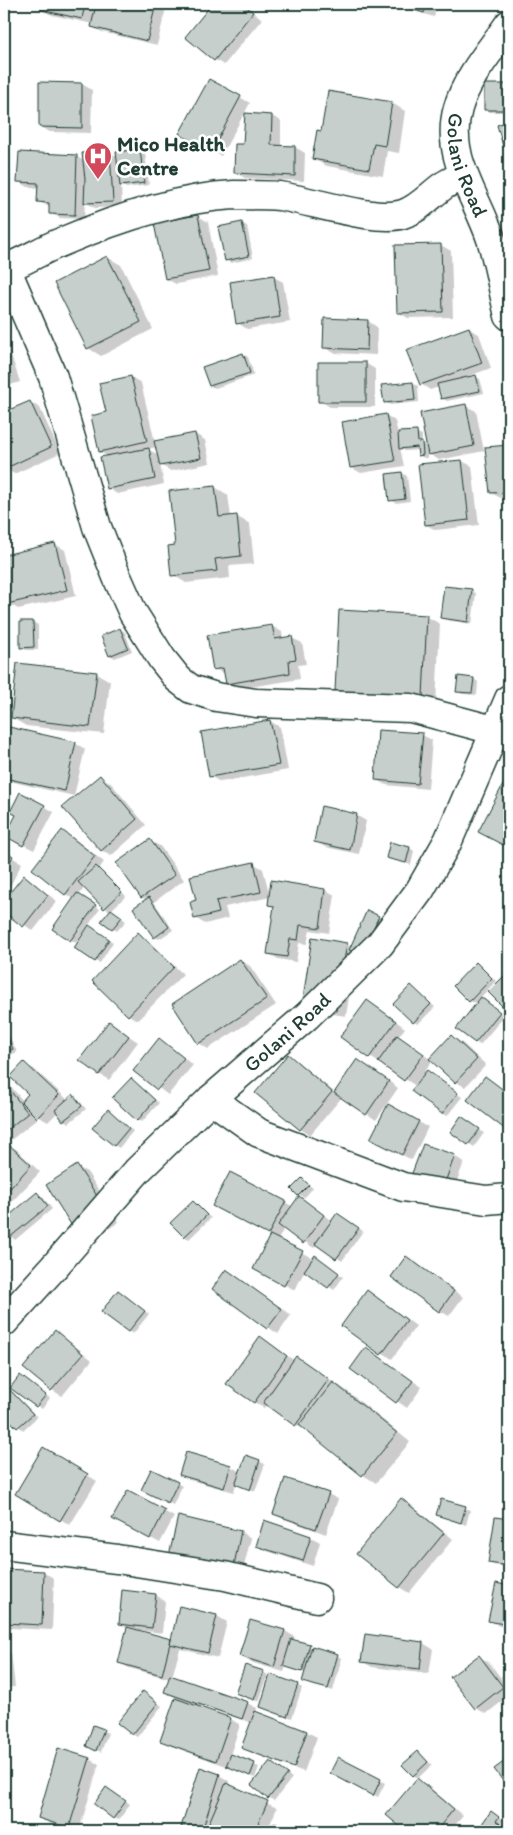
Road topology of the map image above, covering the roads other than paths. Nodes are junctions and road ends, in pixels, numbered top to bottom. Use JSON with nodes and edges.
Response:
{"nodes":[{"id":1,"x":509,"y":24,"type":"edge"},
{"id":2,"x":463,"y":175,"type":"junction"},
{"id":3,"x":5,"y":269,"type":"edge"},
{"id":4,"x":509,"y":316,"type":"edge"},
{"id":5,"x":509,"y":699,"type":"edge"},
{"id":6,"x":497,"y":730,"type":"junction"},
{"id":7,"x":210,"y":1100,"type":"junction"},
{"id":8,"x":509,"y":1198,"type":"edge"},
{"id":9,"x":4,"y":1322,"type":"edge"},
{"id":10,"x":4,"y":1545,"type":"edge"},
{"id":11,"x":317,"y":1598,"type":"dead end"}],
"edges":[{"from":1,"to":2,"type":"street","name":"Golani Road"},
{"from":2,"to":3,"type":"street"},
{"from":2,"to":4,"type":"street","name":"Golani Road"},
{"from":3,"to":6,"type":"street"},
{"from":5,"to":6,"type":"street","name":"Golani Road"},
{"from":6,"to":7,"type":"street","name":"Golani Road"},
{"from":7,"to":8,"type":"street"},
{"from":7,"to":9,"type":"street","name":"Golani Road"},
{"from":10,"to":11,"type":"street"}]}
